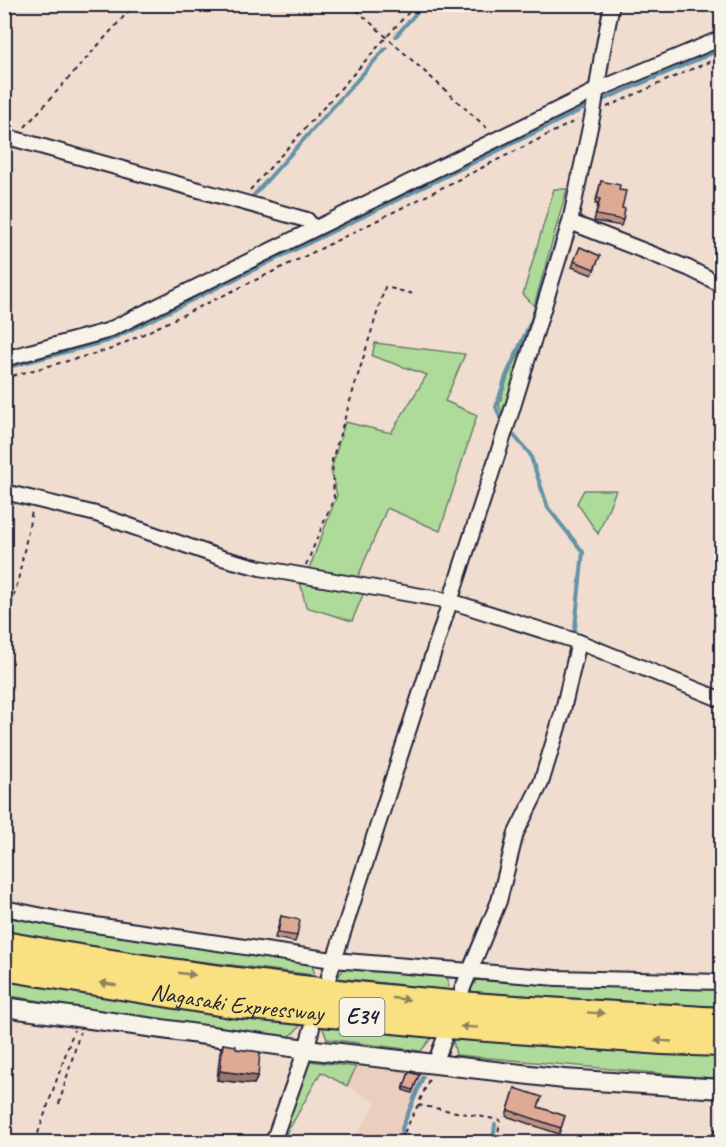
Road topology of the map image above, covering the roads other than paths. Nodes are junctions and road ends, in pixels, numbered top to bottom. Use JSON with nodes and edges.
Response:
{"nodes":[{"id":1,"x":612,"y":4,"type":"edge"},
{"id":2,"x":722,"y":38,"type":"edge"},
{"id":3,"x":597,"y":90,"type":"junction"},
{"id":4,"x":9,"y":138,"type":"edge"},
{"id":5,"x":570,"y":222,"type":"junction"},
{"id":6,"x":314,"y":228,"type":"junction"},
{"id":7,"x":722,"y":285,"type":"edge"},
{"id":8,"x":4,"y":359,"type":"edge"},
{"id":9,"x":4,"y":494,"type":"edge"},
{"id":10,"x":450,"y":601,"type":"junction"},
{"id":11,"x":573,"y":640,"type":"junction"},
{"id":12,"x":722,"y":700,"type":"edge"},
{"id":13,"x":4,"y":908,"type":"edge"},
{"id":14,"x":4,"y":945,"type":"edge"},
{"id":15,"x":333,"y":960,"type":"junction"},
{"id":16,"x":4,"y":967,"type":"edge"},
{"id":17,"x":469,"y":971,"type":"junction"},
{"id":18,"x":329,"y":976,"type":"dead end"},
{"id":19,"x":722,"y":982,"type":"edge"},
{"id":20,"x":462,"y":990,"type":"dead end"},
{"id":21,"x":4,"y":1007,"type":"edge"},
{"id":22,"x":722,"y":1021,"type":"edge"},
{"id":23,"x":312,"y":1028,"type":"dead end"},
{"id":24,"x":444,"y":1040,"type":"dead end"},
{"id":25,"x":722,"y":1043,"type":"edge"},
{"id":26,"x":306,"y":1048,"type":"junction"},
{"id":27,"x":435,"y":1063,"type":"junction"},
{"id":28,"x":722,"y":1089,"type":"edge"},
{"id":29,"x":722,"y":1134,"type":"edge"},
{"id":30,"x":273,"y":1143,"type":"edge"},
{"id":31,"x":717,"y":1143,"type":"edge"}],
"edges":[{"from":1,"to":3,"type":"street"},
{"from":2,"to":3,"type":"street"},
{"from":3,"to":5,"type":"street"},
{"from":3,"to":6,"type":"street"},
{"from":4,"to":6,"type":"street"},
{"from":5,"to":7,"type":"street"},
{"from":5,"to":10,"type":"street"},
{"from":6,"to":8,"type":"street"},
{"from":9,"to":10,"type":"street"},
{"from":10,"to":11,"type":"street"},
{"from":10,"to":15,"type":"street"},
{"from":11,"to":12,"type":"street"},
{"from":11,"to":17,"type":"street"},
{"from":13,"to":15,"type":"street"},
{"from":14,"to":22,"type":"highway","name":"Nagasaki Expressway","number":"E34","one_way":true},
{"from":15,"to":17,"type":"street"},
{"from":15,"to":18,"type":"street"},
{"from":25,"to":16,"type":"highway","name":"Nagasaki Expressway","number":"E34","one_way":true},
{"from":17,"to":19,"type":"street"},
{"from":17,"to":20,"type":"street"},
{"from":21,"to":26,"type":"street"},
{"from":23,"to":26,"type":"street"},
{"from":24,"to":27,"type":"street"},
{"from":26,"to":27,"type":"street"},
{"from":26,"to":30,"type":"street"},
{"from":27,"to":28,"type":"street"},
{"from":29,"to":31,"type":"street"}]}
